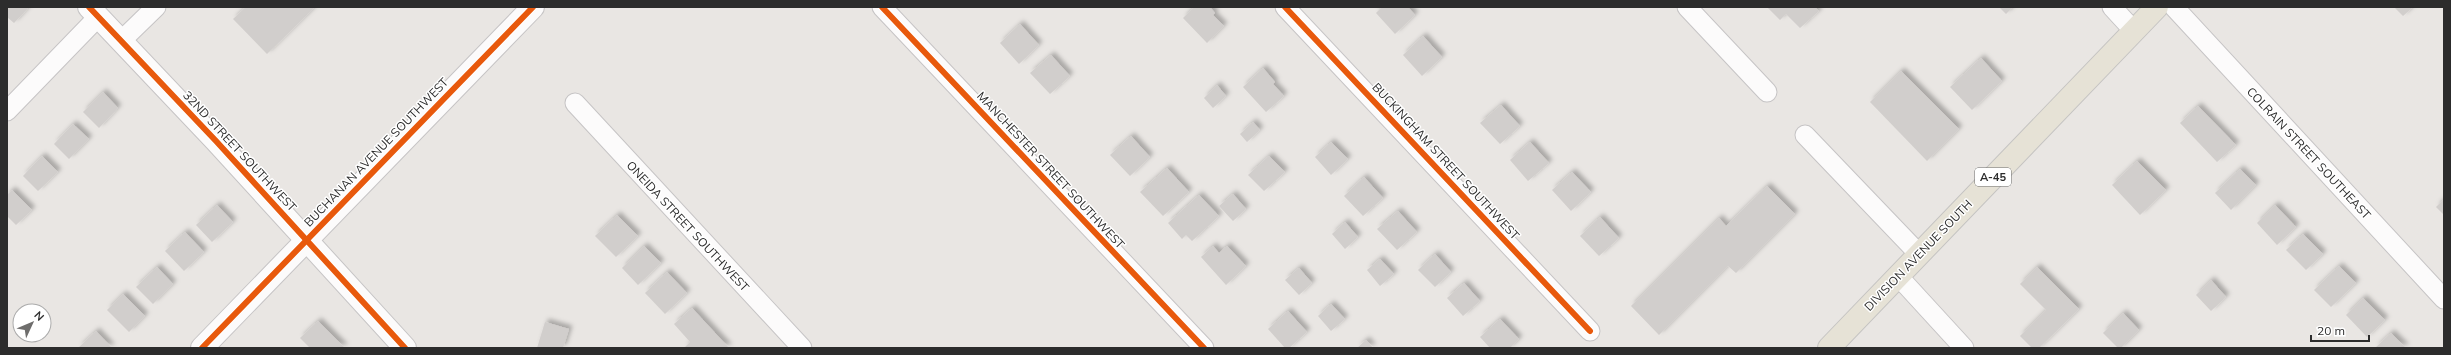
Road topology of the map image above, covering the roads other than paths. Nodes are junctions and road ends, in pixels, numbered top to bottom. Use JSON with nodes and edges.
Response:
{"nodes":[{"id":1,"x":156,"y":7,"type":"edge"},
{"id":2,"x":533,"y":7,"type":"edge"},
{"id":3,"x":882,"y":7,"type":"edge"},
{"id":4,"x":1285,"y":7,"type":"edge"},
{"id":5,"x":1688,"y":7,"type":"edge"},
{"id":6,"x":2112,"y":7,"type":"edge"},
{"id":7,"x":2157,"y":7,"type":"edge"},
{"id":8,"x":2174,"y":7,"type":"edge"},
{"id":9,"x":93,"y":12,"type":"edge"},
{"id":10,"x":2134,"y":31,"type":"junction"},
{"id":11,"x":121,"y":41,"type":"junction"},
{"id":12,"x":1767,"y":92,"type":"dead end"},
{"id":13,"x":575,"y":103,"type":"dead end"},
{"id":14,"x":7,"y":111,"type":"edge"},
{"id":15,"x":1805,"y":135,"type":"dead end"},
{"id":16,"x":307,"y":239,"type":"junction"},
{"id":17,"x":1919,"y":254,"type":"junction"},
{"id":18,"x":1898,"y":276,"type":"junction"},
{"id":19,"x":2444,"y":298,"type":"edge"},
{"id":20,"x":1590,"y":330,"type":"dead end"},
{"id":21,"x":202,"y":348,"type":"edge"},
{"id":22,"x":405,"y":348,"type":"edge"},
{"id":23,"x":802,"y":348,"type":"edge"},
{"id":24,"x":1204,"y":348,"type":"edge"},
{"id":25,"x":1829,"y":348,"type":"edge"},
{"id":26,"x":1964,"y":348,"type":"edge"}],
"edges":[{"from":1,"to":11,"type":"street"},
{"from":2,"to":16,"type":"street","name":"BUCHANAN AVENUE SOUTHWEST"},
{"from":3,"to":24,"type":"street","name":"MANCHESTER STREET SOUTHWEST"},
{"from":4,"to":20,"type":"street","name":"BUCKINGHAM STREET SOUTHWEST"},
{"from":5,"to":12,"type":"street"},
{"from":6,"to":10,"type":"street"},
{"from":7,"to":10,"type":"main road","name":"DIVISION AVENUE SOUTH","number":"A-45"},
{"from":8,"to":19,"type":"street","name":"COLRAIN STREET SOUTHEAST"},
{"from":9,"to":11,"type":"street","name":"32ND STREET SOUTHWEST"},
{"from":9,"to":14,"type":"street"},
{"from":10,"to":17,"type":"main road","name":"DIVISION AVENUE SOUTH","number":"A-45"},
{"from":11,"to":16,"type":"street","name":"32ND STREET SOUTHWEST"},
{"from":13,"to":23,"type":"street","name":"ONEIDA STREET SOUTHWEST"},
{"from":15,"to":17,"type":"street"},
{"from":16,"to":21,"type":"street","name":"BUCHANAN AVENUE SOUTHWEST"},
{"from":16,"to":22,"type":"street","name":"32ND STREET SOUTHWEST"},
{"from":17,"to":18,"type":"main road","name":"DIVISION AVENUE SOUTH","number":"A-45"},
{"from":18,"to":25,"type":"main road","name":"DIVISION AVENUE SOUTH","number":"A-45"},
{"from":18,"to":26,"type":"street"}]}
